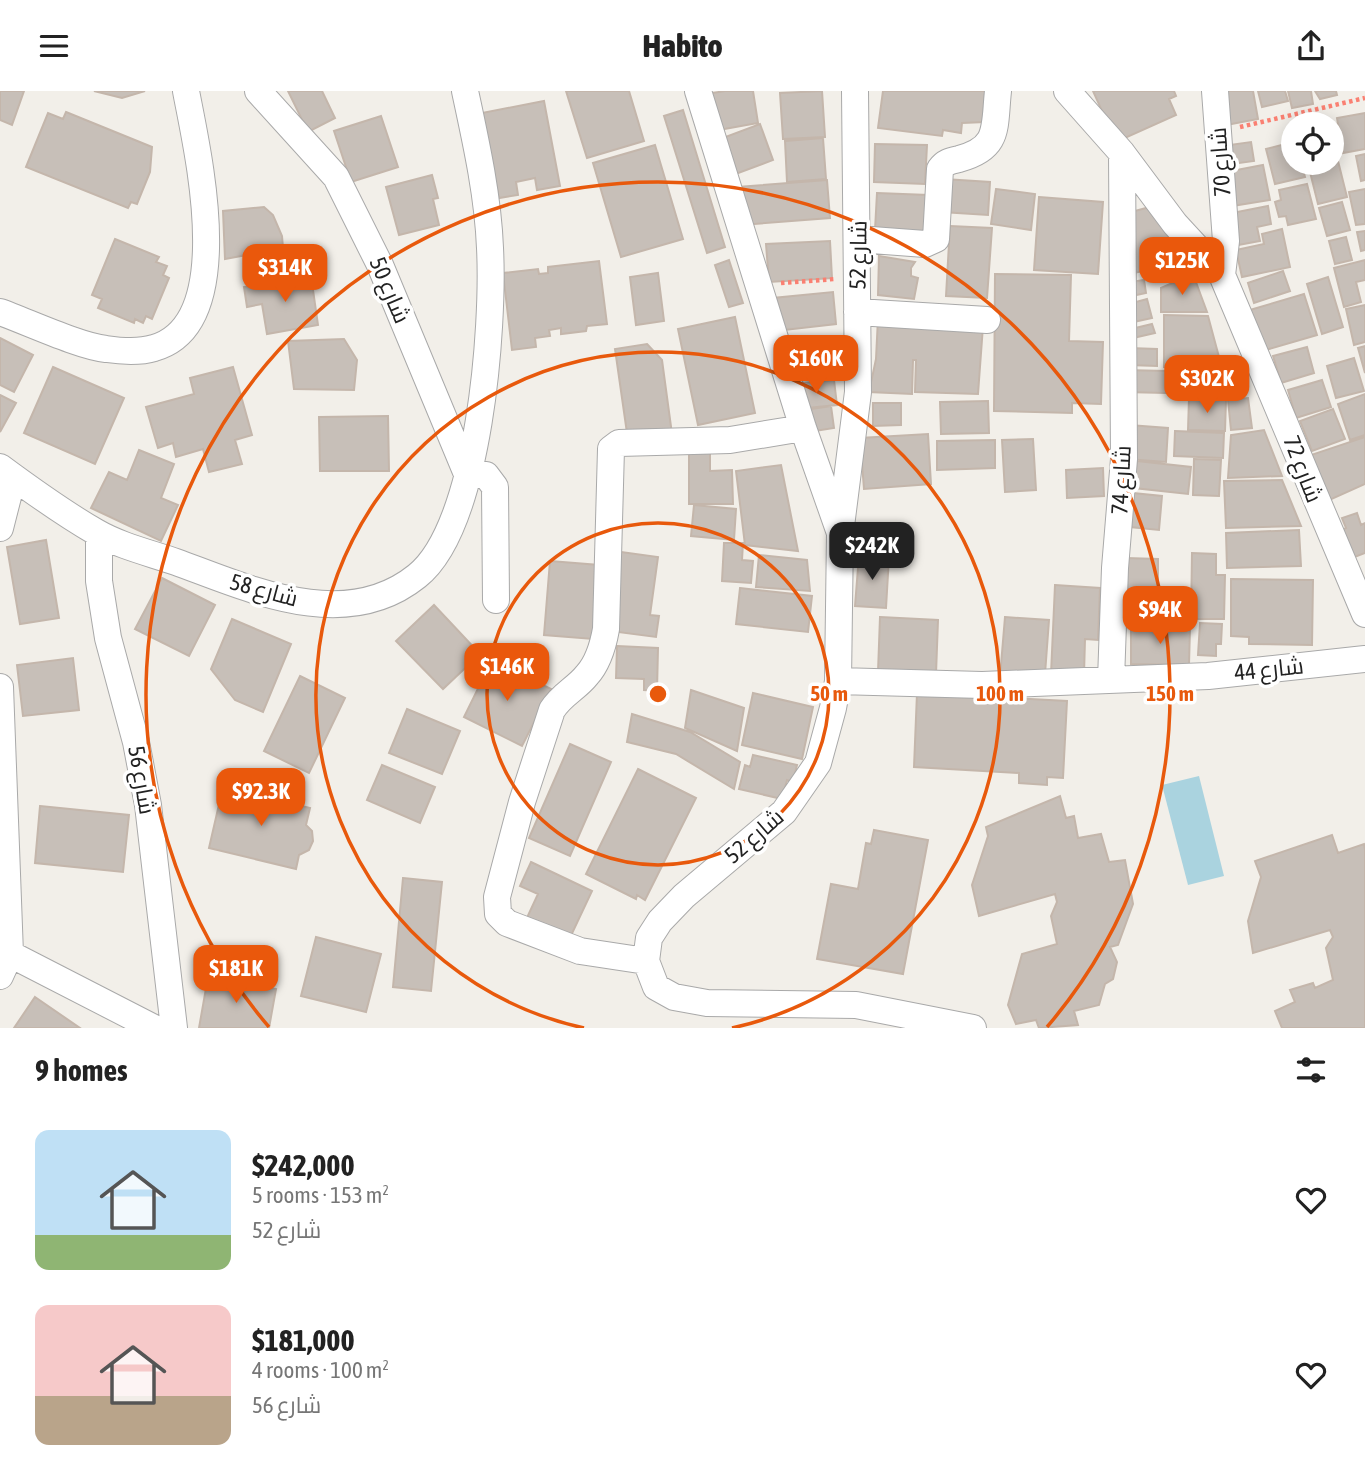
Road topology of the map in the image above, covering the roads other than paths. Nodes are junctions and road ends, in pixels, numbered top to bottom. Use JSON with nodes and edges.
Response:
{"nodes":[{"id":1,"x":186,"y":91,"type":"edge"},
{"id":2,"x":258,"y":91,"type":"edge"},
{"id":3,"x":465,"y":91,"type":"edge"},
{"id":4,"x":698,"y":91,"type":"edge"},
{"id":5,"x":855,"y":91,"type":"edge"},
{"id":6,"x":998,"y":91,"type":"edge"},
{"id":7,"x":1067,"y":91,"type":"edge"},
{"id":8,"x":1215,"y":91,"type":"edge"},
{"id":9,"x":1122,"y":153,"type":"junction"},
{"id":10,"x":858,"y":239,"type":"junction"},
{"id":11,"x":1222,"y":275,"type":"junction"},
{"id":12,"x":0,"y":312,"type":"edge"},
{"id":13,"x":857,"y":312,"type":"junction"},
{"id":14,"x":987,"y":320,"type":"dead end"},
{"id":15,"x":803,"y":428,"type":"junction"},
{"id":16,"x":6,"y":472,"type":"edge"},
{"id":17,"x":467,"y":474,"type":"junction"},
{"id":18,"x":0,"y":528,"type":"edge"},
{"id":19,"x":99,"y":534,"type":"junction"},
{"id":20,"x":840,"y":534,"type":"junction"},
{"id":21,"x":496,"y":600,"type":"dead end"},
{"id":22,"x":1365,"y":614,"type":"edge"},
{"id":23,"x":1365,"y":659,"type":"edge"},
{"id":24,"x":1111,"y":680,"type":"junction"},
{"id":25,"x":838,"y":681,"type":"junction"},
{"id":26,"x":0,"y":687,"type":"edge"},
{"id":27,"x":4,"y":860,"type":"edge"},
{"id":28,"x":646,"y":961,"type":"junction"},
{"id":29,"x":5,"y":965,"type":"edge"},
{"id":30,"x":154,"y":1028,"type":"edge"},
{"id":31,"x":174,"y":1028,"type":"edge"},
{"id":32,"x":973,"y":1028,"type":"edge"}],
"edges":[{"from":1,"to":12,"type":"street"},
{"from":2,"to":17,"type":"street","name":"شارع 50"},
{"from":3,"to":17,"type":"street","name":"شارع 58"},
{"from":4,"to":15,"type":"street"},
{"from":5,"to":10,"type":"street","name":"شارع 52"},
{"from":6,"to":10,"type":"street"},
{"from":7,"to":9,"type":"street","name":"شارع 72"},
{"from":8,"to":11,"type":"street","name":"شارع 70"},
{"from":9,"to":11,"type":"street","name":"شارع 72"},
{"from":9,"to":24,"type":"street","name":"شارع 74"},
{"from":10,"to":13,"type":"street","name":"شارع 52"},
{"from":11,"to":22,"type":"street","name":"شارع 72"},
{"from":13,"to":14,"type":"street"},
{"from":13,"to":20,"type":"street","name":"شارع 52"},
{"from":15,"to":20,"type":"street"},
{"from":15,"to":28,"type":"street"},
{"from":16,"to":18,"type":"street","name":"شارع 58"},
{"from":16,"to":19,"type":"street","name":"شارع 58"},
{"from":17,"to":19,"type":"street","name":"شارع 58"},
{"from":17,"to":21,"type":"street"},
{"from":19,"to":31,"type":"street","name":"شارع 56"},
{"from":20,"to":25,"type":"street","name":"شارع 52"},
{"from":23,"to":24,"type":"street","name":"شارع 44"},
{"from":24,"to":25,"type":"street","name":"شارع 44"},
{"from":25,"to":28,"type":"street","name":"شارع 52"},
{"from":26,"to":27,"type":"street"},
{"from":27,"to":29,"type":"street"},
{"from":28,"to":32,"type":"street"},
{"from":29,"to":30,"type":"street"}]}
